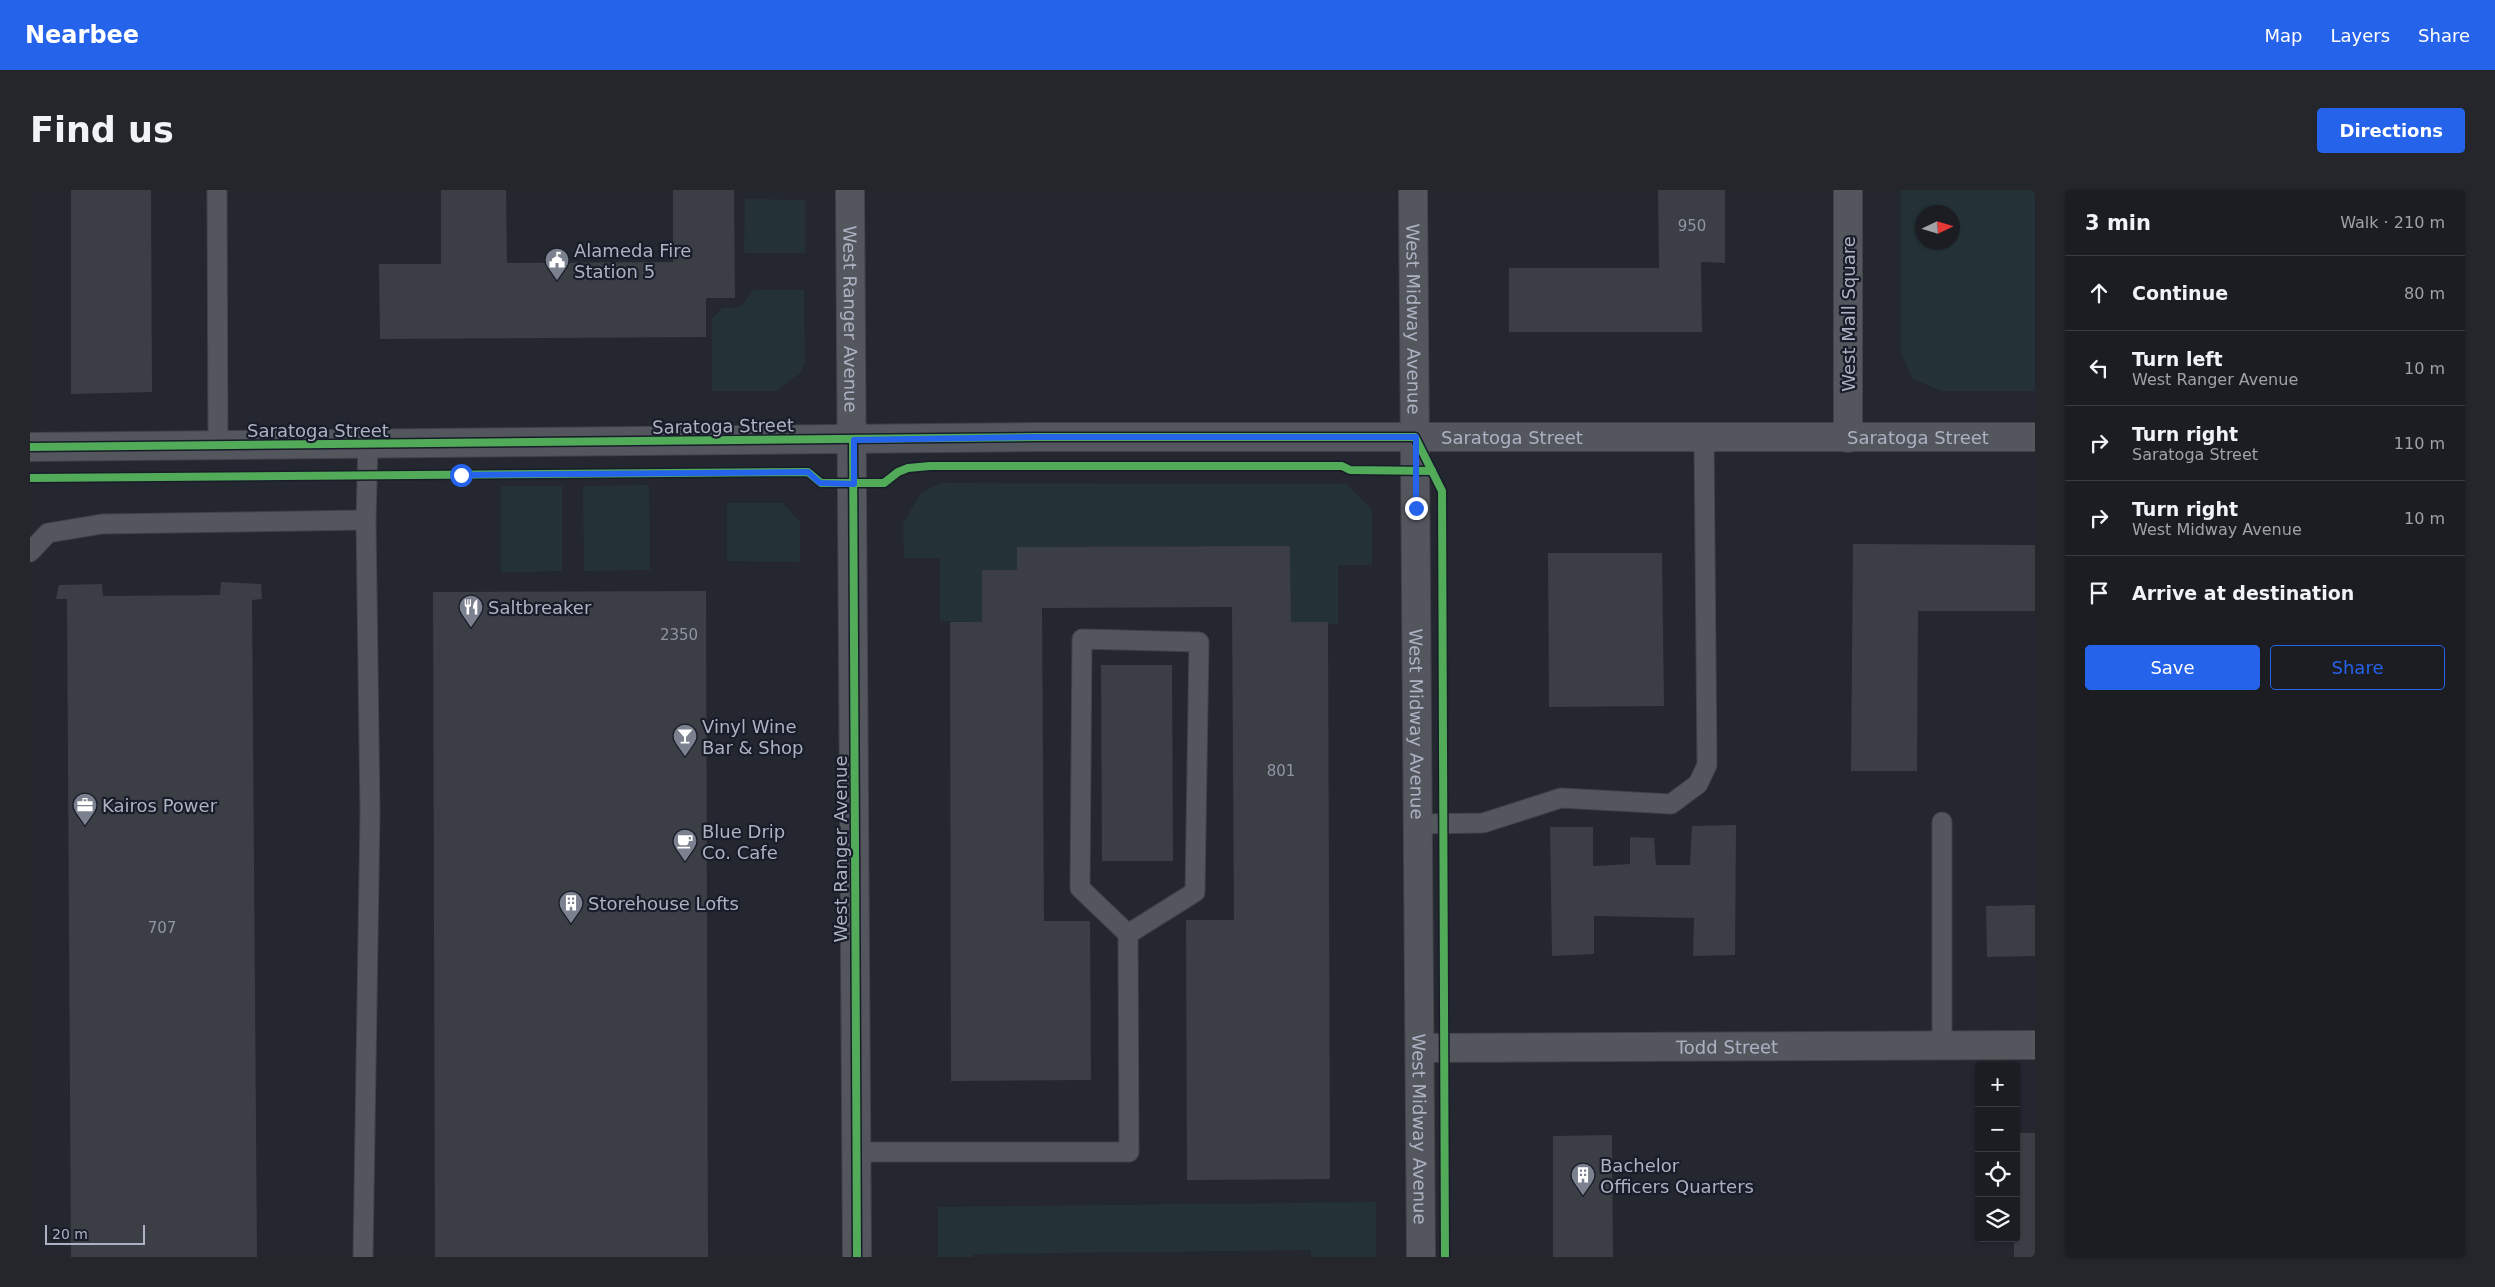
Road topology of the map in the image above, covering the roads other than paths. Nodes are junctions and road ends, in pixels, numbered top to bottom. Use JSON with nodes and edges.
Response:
{"nodes":[{"id":1,"x":217,"y":190,"type":"edge"},
{"id":2,"x":850,"y":190,"type":"edge"},
{"id":3,"x":1413,"y":190,"type":"edge"},
{"id":4,"x":1848,"y":190,"type":"edge"},
{"id":5,"x":1416,"y":437,"type":"junction"},
{"id":6,"x":1704,"y":437,"type":"junction"},
{"id":7,"x":2035,"y":437,"type":"edge"},
{"id":8,"x":1848,"y":438,"type":"junction"},
{"id":9,"x":854,"y":440,"type":"junction"},
{"id":10,"x":368,"y":444,"type":"junction"},
{"id":11,"x":218,"y":445,"type":"junction"},
{"id":12,"x":30,"y":447,"type":"edge"},
{"id":13,"x":366,"y":520,"type":"junction"},
{"id":14,"x":30,"y":552,"type":"edge"},
{"id":15,"x":1942,"y":822,"type":"dead end"},
{"id":16,"x":1419,"y":824,"type":"junction"},
{"id":17,"x":1128,"y":934,"type":"junction"},
{"id":18,"x":1942,"y":1046,"type":"junction"},
{"id":19,"x":2035,"y":1046,"type":"edge"},
{"id":20,"x":1421,"y":1048,"type":"junction"},
{"id":21,"x":857,"y":1152,"type":"junction"},
{"id":22,"x":363,"y":1257,"type":"edge"},
{"id":23,"x":857,"y":1257,"type":"edge"},
{"id":24,"x":1421,"y":1257,"type":"edge"}],
"edges":[{"from":1,"to":11,"type":"lane"},
{"from":2,"to":9,"type":"street","name":"West Ranger Avenue"},
{"from":3,"to":5,"type":"street","name":"West Midway Avenue"},
{"from":4,"to":8,"type":"street","name":"West Mall Square"},
{"from":5,"to":6,"type":"street","name":"Saratoga Street"},
{"from":5,"to":9,"type":"street","name":"Saratoga Street"},
{"from":5,"to":16,"type":"street","name":"West Midway Avenue"},
{"from":6,"to":8,"type":"street","name":"Saratoga Street"},
{"from":6,"to":16,"type":"lane"},
{"from":7,"to":8,"type":"street","name":"Saratoga Street"},
{"from":9,"to":10,"type":"street","name":"Saratoga Street"},
{"from":9,"to":21,"type":"street","name":"West Ranger Avenue"},
{"from":10,"to":11,"type":"street","name":"Saratoga Street"},
{"from":10,"to":13,"type":"lane"},
{"from":11,"to":12,"type":"street","name":"Saratoga Street"},
{"from":13,"to":14,"type":"lane"},
{"from":13,"to":22,"type":"lane"},
{"from":15,"to":18,"type":"lane"},
{"from":16,"to":20,"type":"street","name":"West Midway Avenue"},
{"from":17,"to":17,"type":"lane"},
{"from":17,"to":21,"type":"lane"},
{"from":18,"to":19,"type":"street","name":"Todd Street"},
{"from":18,"to":20,"type":"street","name":"Todd Street"},
{"from":20,"to":24,"type":"street","name":"West Midway Avenue"},
{"from":21,"to":23,"type":"street","name":"West Ranger Avenue"}]}
